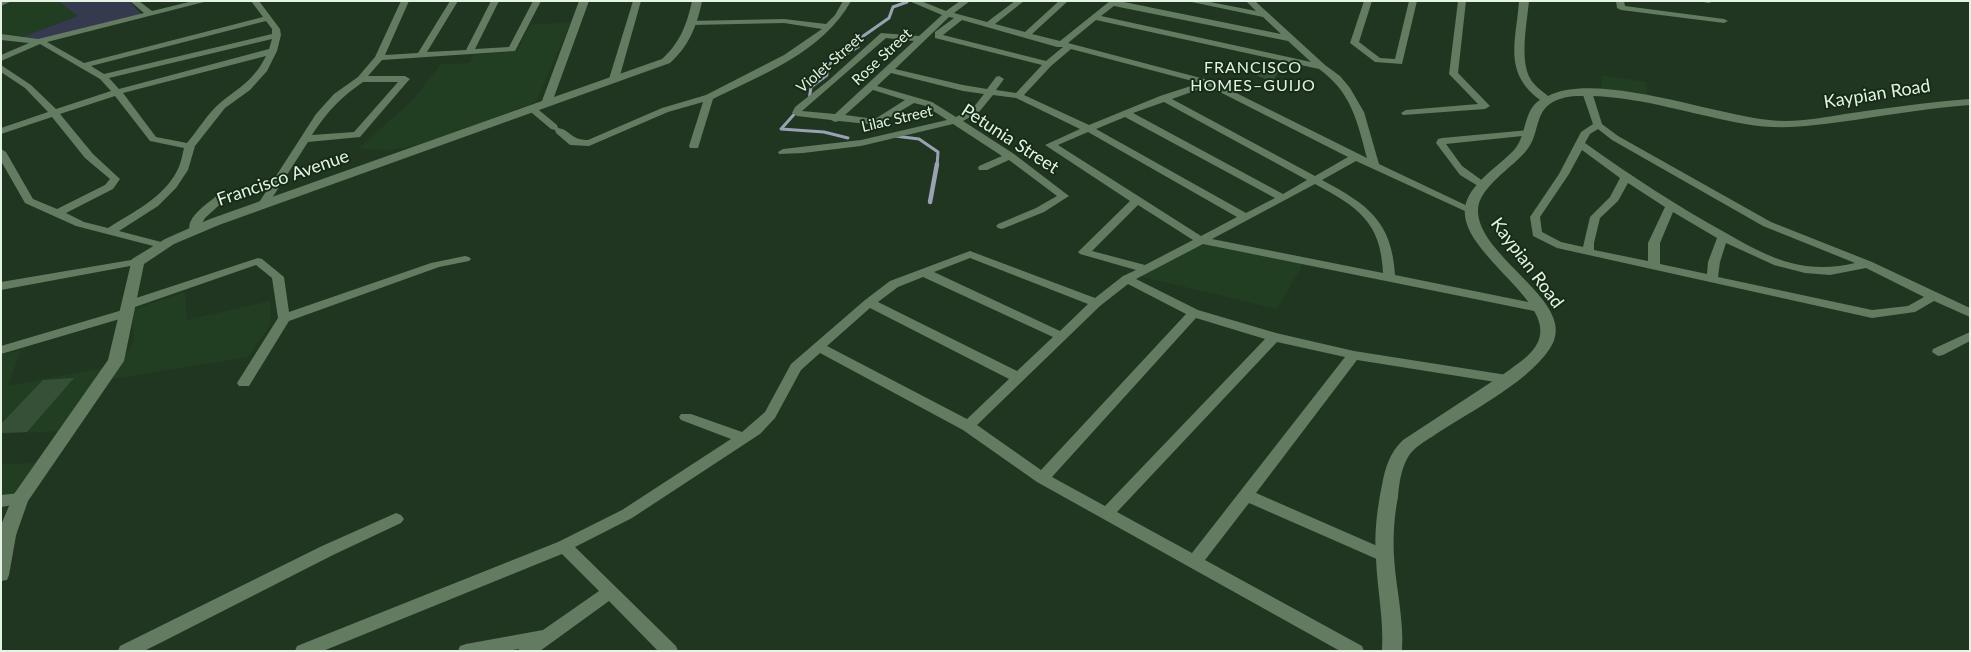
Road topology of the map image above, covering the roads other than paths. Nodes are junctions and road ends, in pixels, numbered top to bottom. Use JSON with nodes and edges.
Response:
{"nodes":[{"id":1,"x":8,"y":1,"type":"edge"},
{"id":2,"x":134,"y":1,"type":"edge"},
{"id":3,"x":255,"y":1,"type":"edge"},
{"id":4,"x":405,"y":1,"type":"edge"},
{"id":5,"x":454,"y":1,"type":"edge"},
{"id":6,"x":495,"y":1,"type":"edge"},
{"id":7,"x":537,"y":1,"type":"edge"},
{"id":8,"x":584,"y":1,"type":"edge"},
{"id":9,"x":636,"y":1,"type":"edge"},
{"id":10,"x":697,"y":1,"type":"edge"},
{"id":11,"x":847,"y":1,"type":"edge"},
{"id":12,"x":913,"y":1,"type":"edge"},
{"id":13,"x":966,"y":1,"type":"edge"},
{"id":14,"x":1020,"y":1,"type":"edge"},
{"id":15,"x":1064,"y":1,"type":"edge"},
{"id":16,"x":1191,"y":1,"type":"edge"},
{"id":17,"x":1250,"y":1,"type":"edge"},
{"id":18,"x":1368,"y":1,"type":"edge"},
{"id":19,"x":1413,"y":1,"type":"edge"},
{"id":20,"x":1462,"y":1,"type":"edge"},
{"id":21,"x":1524,"y":1,"type":"edge"},
{"id":22,"x":1620,"y":1,"type":"edge"},
{"id":23,"x":1703,"y":1,"type":"edge"},
{"id":24,"x":1709,"y":1,"type":"edge"},
{"id":25,"x":199,"y":2,"type":"edge"},
{"id":26,"x":1114,"y":2,"type":"edge"},
{"id":27,"x":1,"y":4,"type":"edge"},
{"id":28,"x":150,"y":14,"type":"junction"},
{"id":29,"x":947,"y":14,"type":"junction"},
{"id":30,"x":1267,"y":16,"type":"junction"},
{"id":31,"x":1094,"y":17,"type":"junction"},
{"id":32,"x":268,"y":18,"type":"junction"},
{"id":33,"x":960,"y":18,"type":"junction"},
{"id":34,"x":1724,"y":21,"type":"dead end"},
{"id":35,"x":692,"y":23,"type":"junction"},
{"id":36,"x":989,"y":26,"type":"junction"},
{"id":37,"x":828,"y":28,"type":"junction"},
{"id":38,"x":276,"y":34,"type":"junction"},
{"id":39,"x":1026,"y":35,"type":"junction"},
{"id":40,"x":1,"y":37,"type":"edge"},
{"id":41,"x":921,"y":39,"type":"junction"},
{"id":42,"x":1293,"y":39,"type":"junction"},
{"id":43,"x":40,"y":42,"type":"junction"},
{"id":44,"x":1064,"y":46,"type":"junction"},
{"id":45,"x":273,"y":52,"type":"junction"},
{"id":46,"x":469,"y":52,"type":"junction"},
{"id":47,"x":421,"y":55,"type":"junction"},
{"id":48,"x":1,"y":58,"type":"edge"},
{"id":49,"x":379,"y":58,"type":"junction"},
{"id":50,"x":1048,"y":64,"type":"junction"},
{"id":51,"x":81,"y":66,"type":"junction"},
{"id":52,"x":1322,"y":67,"type":"junction"},
{"id":53,"x":1,"y":68,"type":"edge"},
{"id":54,"x":888,"y":70,"type":"junction"},
{"id":55,"x":103,"y":77,"type":"junction"},
{"id":56,"x":361,"y":79,"type":"junction"},
{"id":57,"x":614,"y":79,"type":"junction"},
{"id":58,"x":999,"y":79,"type":"dead end"},
{"id":59,"x":1209,"y":84,"type":"junction"},
{"id":60,"x":871,"y":87,"type":"junction"},
{"id":61,"x":117,"y":92,"type":"junction"},
{"id":62,"x":989,"y":92,"type":"junction"},
{"id":63,"x":1588,"y":92,"type":"junction"},
{"id":64,"x":1018,"y":96,"type":"junction"},
{"id":65,"x":709,"y":97,"type":"junction"},
{"id":66,"x":1163,"y":98,"type":"junction"},
{"id":67,"x":913,"y":99,"type":"junction"},
{"id":68,"x":1546,"y":100,"type":"junction"},
{"id":69,"x":547,"y":102,"type":"junction"},
{"id":70,"x":1970,"y":102,"type":"edge"},
{"id":71,"x":531,"y":108,"type":"junction"},
{"id":72,"x":1125,"y":113,"type":"junction"},
{"id":73,"x":1406,"y":113,"type":"dead end"},
{"id":74,"x":55,"y":114,"type":"junction"},
{"id":75,"x":835,"y":119,"type":"junction"},
{"id":76,"x":953,"y":121,"type":"junction"},
{"id":77,"x":1598,"y":125,"type":"junction"},
{"id":78,"x":1087,"y":128,"type":"junction"},
{"id":79,"x":1,"y":131,"type":"edge"},
{"id":80,"x":1529,"y":133,"type":"junction"},
{"id":81,"x":304,"y":139,"type":"junction"},
{"id":82,"x":1580,"y":144,"type":"junction"},
{"id":83,"x":190,"y":146,"type":"junction"},
{"id":84,"x":694,"y":146,"type":"dead end"},
{"id":85,"x":1,"y":152,"type":"edge"},
{"id":86,"x":783,"y":152,"type":"dead end"},
{"id":87,"x":1010,"y":156,"type":"junction"},
{"id":88,"x":1355,"y":156,"type":"junction"},
{"id":89,"x":1374,"y":166,"type":"junction"},
{"id":90,"x":983,"y":168,"type":"dead end"},
{"id":91,"x":1626,"y":177,"type":"junction"},
{"id":92,"x":1314,"y":180,"type":"junction"},
{"id":93,"x":1484,"y":186,"type":"junction"},
{"id":94,"x":223,"y":196,"type":"dead end"},
{"id":95,"x":1283,"y":198,"type":"junction"},
{"id":96,"x":1137,"y":200,"type":"junction"},
{"id":97,"x":262,"y":204,"type":"junction"},
{"id":98,"x":1672,"y":205,"type":"junction"},
{"id":99,"x":1471,"y":210,"type":"junction"},
{"id":100,"x":56,"y":214,"type":"junction"},
{"id":101,"x":1245,"y":217,"type":"junction"},
{"id":102,"x":1002,"y":226,"type":"dead end"},
{"id":103,"x":194,"y":229,"type":"junction"},
{"id":104,"x":109,"y":232,"type":"junction"},
{"id":105,"x":1723,"y":236,"type":"junction"},
{"id":106,"x":1200,"y":240,"type":"junction"},
{"id":107,"x":161,"y":244,"type":"junction"},
{"id":108,"x":1589,"y":252,"type":"junction"},
{"id":109,"x":465,"y":259,"type":"dead end"},
{"id":110,"x":137,"y":262,"type":"junction"},
{"id":111,"x":1868,"y":264,"type":"junction"},
{"id":112,"x":1654,"y":266,"type":"junction"},
{"id":113,"x":1144,"y":268,"type":"junction"},
{"id":114,"x":923,"y":272,"type":"junction"},
{"id":115,"x":1389,"y":278,"type":"junction"},
{"id":116,"x":1127,"y":279,"type":"junction"},
{"id":117,"x":1712,"y":279,"type":"junction"},
{"id":118,"x":1,"y":286,"type":"edge"},
{"id":119,"x":1935,"y":296,"type":"junction"},
{"id":120,"x":1096,"y":303,"type":"junction"},
{"id":121,"x":869,"y":304,"type":"junction"},
{"id":122,"x":1539,"y":308,"type":"junction"},
{"id":123,"x":127,"y":309,"type":"junction"},
{"id":124,"x":1194,"y":313,"type":"junction"},
{"id":125,"x":1970,"y":313,"type":"edge"},
{"id":126,"x":284,"y":318,"type":"junction"},
{"id":127,"x":1060,"y":336,"type":"junction"},
{"id":128,"x":1970,"y":336,"type":"edge"},
{"id":129,"x":1274,"y":337,"type":"junction"},
{"id":130,"x":818,"y":347,"type":"junction"},
{"id":131,"x":1,"y":350,"type":"edge"},
{"id":132,"x":1938,"y":352,"type":"dead end"},
{"id":133,"x":1354,"y":356,"type":"junction"},
{"id":134,"x":1019,"y":378,"type":"junction"},
{"id":135,"x":1508,"y":378,"type":"junction"},
{"id":136,"x":244,"y":383,"type":"dead end"},
{"id":137,"x":686,"y":417,"type":"dead end"},
{"id":138,"x":968,"y":426,"type":"junction"},
{"id":139,"x":744,"y":438,"type":"junction"},
{"id":140,"x":1042,"y":478,"type":"junction"},
{"id":141,"x":1246,"y":496,"type":"junction"},
{"id":142,"x":20,"y":499,"type":"junction"},
{"id":143,"x":1,"y":501,"type":"edge"},
{"id":144,"x":1106,"y":514,"type":"junction"},
{"id":145,"x":396,"y":519,"type":"dead end"},
{"id":146,"x":5,"y":531,"type":"edge"},
{"id":147,"x":564,"y":546,"type":"junction"},
{"id":148,"x":1385,"y":556,"type":"junction"},
{"id":149,"x":1194,"y":563,"type":"junction"},
{"id":150,"x":1,"y":575,"type":"edge"},
{"id":151,"x":609,"y":592,"type":"junction"},
{"id":152,"x":547,"y":636,"type":"junction"},
{"id":153,"x":126,"y":651,"type":"edge"},
{"id":154,"x":303,"y":651,"type":"edge"},
{"id":155,"x":466,"y":651,"type":"edge"},
{"id":156,"x":526,"y":651,"type":"edge"},
{"id":157,"x":670,"y":651,"type":"edge"},
{"id":158,"x":1356,"y":651,"type":"edge"},
{"id":159,"x":1392,"y":651,"type":"edge"}],
"edges":[{"from":1,"to":27,"type":"street"},
{"from":2,"to":28,"type":"street"},
{"from":3,"to":32,"type":"street"},
{"from":4,"to":49,"type":"street"},
{"from":5,"to":47,"type":"street"},
{"from":6,"to":46,"type":"street"},
{"from":7,"to":46,"type":"street"},
{"from":8,"to":69,"type":"street"},
{"from":9,"to":57,"type":"street"},
{"from":10,"to":35,"type":"street","name":"Francisco Avenue"},
{"from":11,"to":37,"type":"street"},
{"from":12,"to":29,"type":"street"},
{"from":13,"to":29,"type":"street","name":"Rose Street"},
{"from":14,"to":36,"type":"street"},
{"from":15,"to":39,"type":"street"},
{"from":16,"to":30,"type":"street"},
{"from":17,"to":30,"type":"street"},
{"from":18,"to":19,"type":"street"},
{"from":20,"to":73,"type":"street"},
{"from":21,"to":68,"type":"street"},
{"from":22,"to":34,"type":"street"},
{"from":23,"to":24,"type":"street"},
{"from":25,"to":28,"type":"street"},
{"from":26,"to":31,"type":"street"},
{"from":26,"to":42,"type":"street"},
{"from":28,"to":43,"type":"street"},
{"from":29,"to":33,"type":"street"},
{"from":29,"to":41,"type":"street","name":"Rose Street"},
{"from":30,"to":42,"type":"street"},
{"from":31,"to":44,"type":"street"},
{"from":31,"to":52,"type":"street"},
{"from":32,"to":38,"type":"street"},
{"from":32,"to":51,"type":"street"},
{"from":33,"to":36,"type":"street"},
{"from":33,"to":50,"type":"street"},
{"from":35,"to":37,"type":"street"},
{"from":35,"to":57,"type":"street","name":"Francisco Avenue"},
{"from":36,"to":39,"type":"street"},
{"from":37,"to":65,"type":"street"},
{"from":38,"to":45,"type":"street"},
{"from":38,"to":55,"type":"street"},
{"from":39,"to":44,"type":"street"},
{"from":40,"to":43,"type":"street"},
{"from":41,"to":54,"type":"street","name":"Rose Street"},
{"from":41,"to":75,"type":"street","name":"Violet Street"},
{"from":42,"to":52,"type":"street"},
{"from":43,"to":48,"type":"street"},
{"from":43,"to":51,"type":"street"},
{"from":44,"to":50,"type":"street"},
{"from":44,"to":59,"type":"street"},
{"from":45,"to":61,"type":"street"},
{"from":45,"to":83,"type":"street"},
{"from":46,"to":47,"type":"street"},
{"from":47,"to":49,"type":"street"},
{"from":49,"to":56,"type":"street"},
{"from":50,"to":64,"type":"street"},
{"from":51,"to":55,"type":"street"},
{"from":52,"to":89,"type":"street"},
{"from":53,"to":74,"type":"street"},
{"from":54,"to":60,"type":"street","name":"Rose Street"},
{"from":54,"to":62,"type":"street"},
{"from":55,"to":61,"type":"street"},
{"from":56,"to":81,"type":"street"},
{"from":56,"to":81,"type":"street"},
{"from":57,"to":69,"type":"street","name":"Francisco Avenue"},
{"from":58,"to":62,"type":"street","name":"Lilac Street"},
{"from":59,"to":66,"type":"street"},
{"from":59,"to":88,"type":"street"},
{"from":60,"to":67,"type":"street","name":"Petunia Street"},
{"from":60,"to":75,"type":"street","name":"Rose Street"},
{"from":61,"to":74,"type":"street"},
{"from":61,"to":83,"type":"street"},
{"from":62,"to":64,"type":"street"},
{"from":62,"to":76,"type":"street","name":"Lilac Street"},
{"from":63,"to":68,"type":"street","name":"Kaypian Road"},
{"from":63,"to":70,"type":"street","name":"Kaypian Road"},
{"from":63,"to":77,"type":"street"},
{"from":64,"to":78,"type":"street"},
{"from":65,"to":71,"type":"street"},
{"from":65,"to":84,"type":"street"},
{"from":66,"to":72,"type":"street"},
{"from":66,"to":92,"type":"street"},
{"from":67,"to":75,"type":"street"},
{"from":67,"to":76,"type":"street","name":"Petunia Street"},
{"from":68,"to":80,"type":"street","name":"Kaypian Road"},
{"from":69,"to":71,"type":"street","name":"Francisco Avenue"},
{"from":71,"to":97,"type":"street","name":"Francisco Avenue"},
{"from":72,"to":78,"type":"street"},
{"from":72,"to":95,"type":"street"},
{"from":74,"to":79,"type":"street"},
{"from":74,"to":100,"type":"street"},
{"from":76,"to":86,"type":"street","name":"Lilac Street"},
{"from":76,"to":87,"type":"street","name":"Petunia Street"},
{"from":77,"to":82,"type":"street"},
{"from":77,"to":111,"type":"street"},
{"from":78,"to":96,"type":"street"},
{"from":78,"to":101,"type":"street"},
{"from":80,"to":93,"type":"street","name":"Kaypian Road"},
{"from":80,"to":93,"type":"street"},
{"from":81,"to":97,"type":"street"},
{"from":82,"to":91,"type":"street"},
{"from":82,"to":108,"type":"street"},
{"from":83,"to":104,"type":"street"},
{"from":85,"to":100,"type":"street"},
{"from":87,"to":90,"type":"street"},
{"from":87,"to":102,"type":"street","name":"Petunia Street"},
{"from":88,"to":89,"type":"street"},
{"from":88,"to":92,"type":"street"},
{"from":89,"to":99,"type":"street"},
{"from":91,"to":98,"type":"street"},
{"from":91,"to":108,"type":"street"},
{"from":92,"to":95,"type":"street"},
{"from":92,"to":115,"type":"street"},
{"from":93,"to":99,"type":"street","name":"Kaypian Road"},
{"from":94,"to":103,"type":"street"},
{"from":95,"to":101,"type":"street"},
{"from":96,"to":106,"type":"street"},
{"from":96,"to":113,"type":"street"},
{"from":97,"to":103,"type":"street","name":"Francisco Avenue"},
{"from":98,"to":105,"type":"street"},
{"from":98,"to":112,"type":"street"},
{"from":99,"to":122,"type":"street","name":"Kaypian Road"},
{"from":100,"to":104,"type":"street"},
{"from":101,"to":106,"type":"street"},
{"from":103,"to":107,"type":"street","name":"Francisco Avenue"},
{"from":104,"to":107,"type":"street"},
{"from":105,"to":111,"type":"street"},
{"from":105,"to":117,"type":"street"},
{"from":106,"to":113,"type":"street"},
{"from":106,"to":115,"type":"street"},
{"from":107,"to":110,"type":"street","name":"Francisco Avenue"},
{"from":108,"to":112,"type":"street"},
{"from":109,"to":126,"type":"street"},
{"from":110,"to":118,"type":"street"},
{"from":110,"to":123,"type":"street"},
{"from":111,"to":119,"type":"street"},
{"from":112,"to":117,"type":"street"},
{"from":113,"to":116,"type":"street"},
{"from":114,"to":120,"type":"street"},
{"from":114,"to":121,"type":"street"},
{"from":114,"to":127,"type":"street"},
{"from":115,"to":122,"type":"street"},
{"from":116,"to":120,"type":"street"},
{"from":116,"to":124,"type":"street"},
{"from":117,"to":119,"type":"street"},
{"from":119,"to":125,"type":"street"},
{"from":120,"to":127,"type":"street"},
{"from":121,"to":130,"type":"street"},
{"from":121,"to":134,"type":"street"},
{"from":122,"to":135,"type":"street","name":"Kaypian Road"},
{"from":123,"to":126,"type":"street"},
{"from":123,"to":131,"type":"street"},
{"from":123,"to":142,"type":"street"},
{"from":124,"to":129,"type":"street"},
{"from":124,"to":140,"type":"street"},
{"from":126,"to":136,"type":"street"},
{"from":127,"to":134,"type":"street"},
{"from":128,"to":132,"type":"street"},
{"from":129,"to":133,"type":"street"},
{"from":129,"to":144,"type":"street"},
{"from":130,"to":138,"type":"street"},
{"from":130,"to":139,"type":"street"},
{"from":133,"to":135,"type":"street"},
{"from":133,"to":141,"type":"street"},
{"from":134,"to":138,"type":"street"},
{"from":135,"to":148,"type":"street","name":"Kaypian Road"},
{"from":137,"to":139,"type":"street"},
{"from":138,"to":140,"type":"street"},
{"from":139,"to":147,"type":"street"},
{"from":140,"to":144,"type":"street"},
{"from":141,"to":148,"type":"street"},
{"from":141,"to":149,"type":"street"},
{"from":142,"to":143,"type":"street"},
{"from":142,"to":146,"type":"street"},
{"from":144,"to":149,"type":"street"},
{"from":145,"to":153,"type":"street"},
{"from":146,"to":150,"type":"street"},
{"from":147,"to":151,"type":"street"},
{"from":147,"to":154,"type":"street"},
{"from":148,"to":159,"type":"street","name":"Kaypian Road"},
{"from":149,"to":158,"type":"street"},
{"from":151,"to":152,"type":"street"},
{"from":151,"to":157,"type":"street"},
{"from":152,"to":155,"type":"street"},
{"from":152,"to":156,"type":"street"}]}
